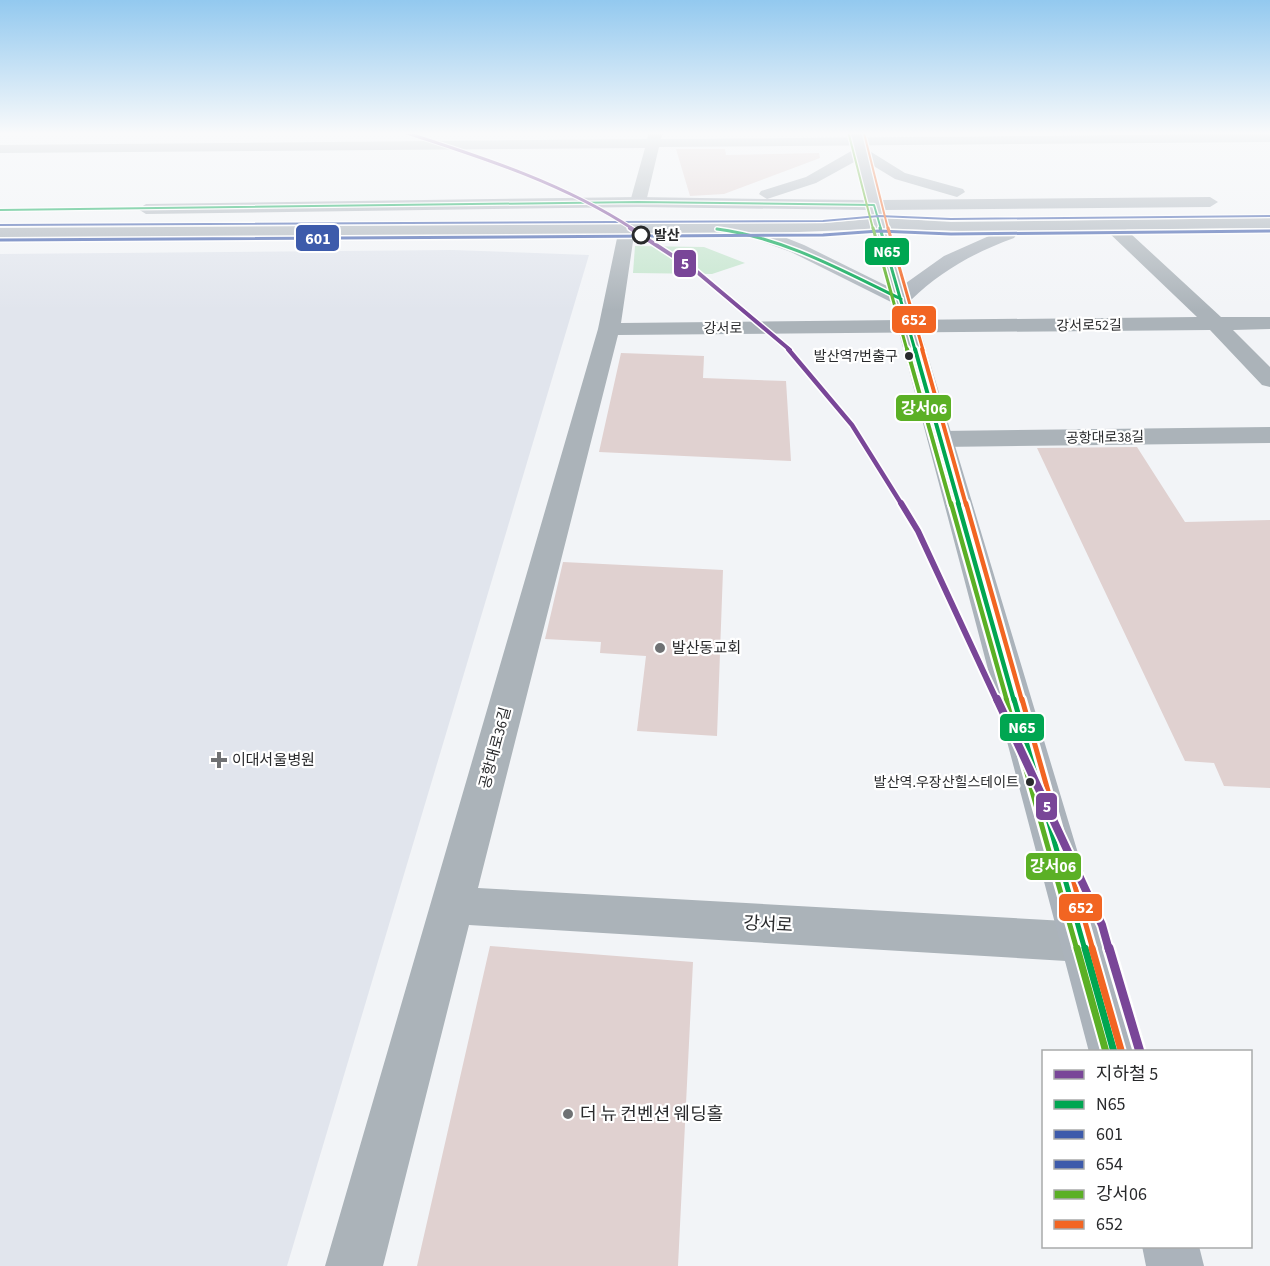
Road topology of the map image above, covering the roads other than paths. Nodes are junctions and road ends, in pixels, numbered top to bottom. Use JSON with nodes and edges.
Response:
{"nodes":[{"id":1,"x":639,"y":192,"type":"edge"},
{"id":2,"x":774,"y":192,"type":"edge"},
{"id":3,"x":871,"y":192,"type":"edge"},
{"id":4,"x":960,"y":192,"type":"edge"},
{"id":5,"x":1270,"y":201,"type":"edge"},
{"id":6,"x":742,"y":202,"type":"junction"},
{"id":7,"x":1043,"y":203,"type":"junction"},
{"id":8,"x":874,"y":205,"type":"junction"},
{"id":9,"x":0,"y":210,"type":"edge"},
{"id":10,"x":632,"y":215,"type":"junction"},
{"id":11,"x":879,"y":223,"type":"junction"},
{"id":12,"x":1270,"y":223,"type":"edge"},
{"id":13,"x":1034,"y":226,"type":"junction"},
{"id":14,"x":1112,"y":226,"type":"junction"},
{"id":15,"x":740,"y":229,"type":"junction"},
{"id":16,"x":0,"y":233,"type":"edge"},
{"id":17,"x":905,"y":313,"type":"junction"},
{"id":18,"x":1215,"y":323,"type":"junction"},
{"id":19,"x":1270,"y":323,"type":"edge"},
{"id":20,"x":609,"y":329,"type":"junction"},
{"id":21,"x":1270,"y":380,"type":"edge"},
{"id":22,"x":1270,"y":435,"type":"edge"},
{"id":23,"x":940,"y":439,"type":"junction"},
{"id":24,"x":452,"y":905,"type":"junction"},
{"id":25,"x":1083,"y":942,"type":"junction"},
{"id":26,"x":1113,"y":1050,"type":"edge"},
{"id":27,"x":1170,"y":1248,"type":"edge"},
{"id":28,"x":354,"y":1266,"type":"edge"},
{"id":29,"x":1175,"y":1266,"type":"edge"}],
"edges":[{"from":1,"to":10,"type":"street","name":"공항대로36길"},
{"from":2,"to":6,"type":"main road"},
{"from":3,"to":8,"type":"main road"},
{"from":4,"to":7,"type":"main road"},
{"from":5,"to":7,"type":"main road"},
{"from":6,"to":8,"type":"main road"},
{"from":6,"to":10,"type":"main road"},
{"from":7,"to":8,"type":"main road"},
{"from":8,"to":11,"type":"main road"},
{"from":9,"to":10,"type":"main road"},
{"from":10,"to":15,"type":"main road"},
{"from":10,"to":16,"type":"main road"},
{"from":10,"to":20,"type":"street","name":"공항대로36길"},
{"from":11,"to":13,"type":"main road"},
{"from":11,"to":15,"type":"main road"},
{"from":11,"to":17,"type":"main road"},
{"from":12,"to":14,"type":"main road"},
{"from":13,"to":14,"type":"main road"},
{"from":13,"to":17,"type":"main road"},
{"from":14,"to":18,"type":"street"},
{"from":15,"to":17,"type":"main road"},
{"from":17,"to":18,"type":"street","name":"강서로52길"},
{"from":17,"to":20,"type":"street","name":"강서로"},
{"from":17,"to":23,"type":"main road"},
{"from":18,"to":19,"type":"street","name":"강서로52길"},
{"from":18,"to":21,"type":"street"},
{"from":20,"to":24,"type":"street","name":"공항대로36길"},
{"from":22,"to":23,"type":"street","name":"공항대로38길"},
{"from":23,"to":25,"type":"main road"},
{"from":24,"to":25,"type":"street","name":"강서로"},
{"from":24,"to":28,"type":"street","name":"공항대로36길"},
{"from":25,"to":26,"type":"main road"},
{"from":27,"to":29,"type":"main road"}]}
